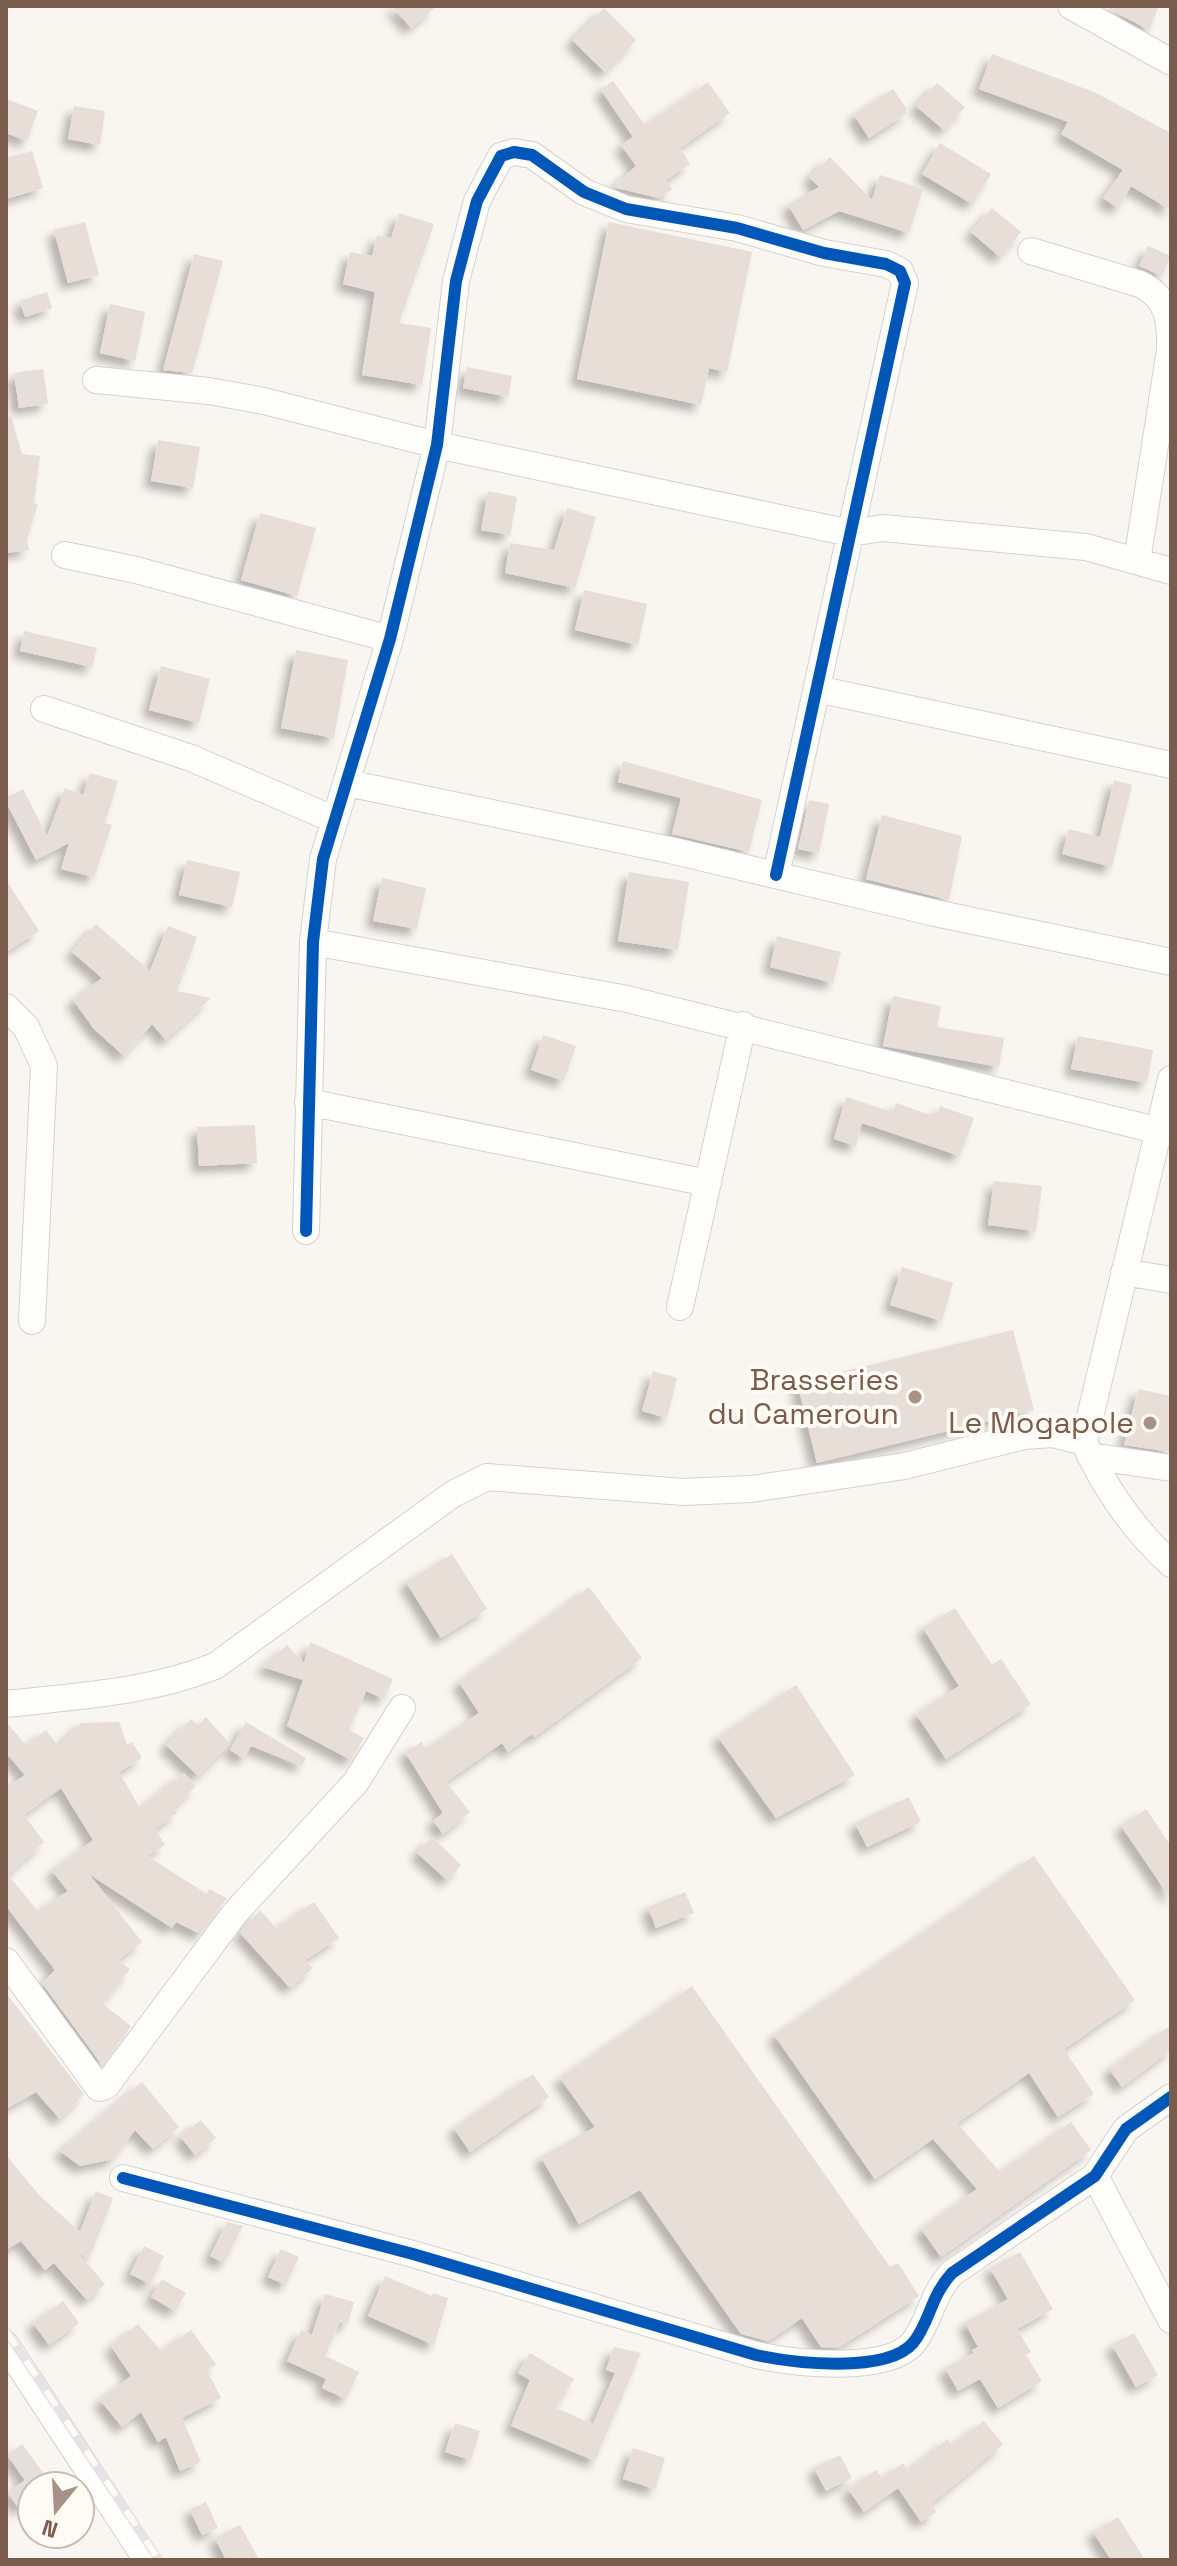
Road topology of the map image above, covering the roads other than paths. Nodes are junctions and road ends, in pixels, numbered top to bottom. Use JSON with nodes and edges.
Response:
{"nodes":[{"id":1,"x":1071,"y":6,"type":"edge"},
{"id":2,"x":1171,"y":62,"type":"edge"},
{"id":3,"x":1031,"y":251,"type":"dead end"},
{"id":4,"x":96,"y":380,"type":"dead end"},
{"id":5,"x":437,"y":445,"type":"junction"},
{"id":6,"x":850,"y":533,"type":"junction"},
{"id":7,"x":65,"y":555,"type":"dead end"},
{"id":8,"x":1137,"y":561,"type":"junction"},
{"id":9,"x":1171,"y":571,"type":"edge"},
{"id":10,"x":390,"y":639,"type":"junction"},
{"id":11,"x":817,"y":689,"type":"junction"},
{"id":12,"x":44,"y":709,"type":"dead end"},
{"id":13,"x":1171,"y":765,"type":"edge"},
{"id":14,"x":347,"y":783,"type":"junction"},
{"id":15,"x":335,"y":820,"type":"junction"},
{"id":16,"x":776,"y":875,"type":"junction"},
{"id":17,"x":313,"y":942,"type":"junction"},
{"id":18,"x":1171,"y":962,"type":"edge"},
{"id":19,"x":6,"y":1007,"type":"edge"},
{"id":20,"x":743,"y":1025,"type":"junction"},
{"id":21,"x":1171,"y":1079,"type":"edge"},
{"id":22,"x":308,"y":1102,"type":"junction"},
{"id":23,"x":1165,"y":1119,"type":"edge"},
{"id":24,"x":708,"y":1183,"type":"junction"},
{"id":25,"x":306,"y":1231,"type":"dead end"},
{"id":26,"x":1124,"y":1272,"type":"junction"},
{"id":27,"x":1171,"y":1280,"type":"edge"},
{"id":28,"x":680,"y":1307,"type":"dead end"},
{"id":29,"x":32,"y":1321,"type":"dead end"},
{"id":30,"x":1087,"y":1449,"type":"junction"},
{"id":31,"x":1171,"y":1468,"type":"edge"},
{"id":32,"x":1171,"y":1564,"type":"edge"},
{"id":33,"x":6,"y":1704,"type":"edge"},
{"id":34,"x":402,"y":1708,"type":"dead end"},
{"id":35,"x":6,"y":1961,"type":"edge"},
{"id":36,"x":1171,"y":2097,"type":"edge"},
{"id":37,"x":1095,"y":2176,"type":"junction"},
{"id":38,"x":123,"y":2178,"type":"dead end"},
{"id":39,"x":1171,"y":2320,"type":"edge"},
{"id":40,"x":6,"y":2345,"type":"edge"},
{"id":41,"x":147,"y":2560,"type":"edge"}],
"edges":[{"from":1,"to":2,"type":"street"},
{"from":3,"to":8,"type":"street"},
{"from":4,"to":5,"type":"street"},
{"from":5,"to":6,"type":"street"},
{"from":5,"to":6,"type":"street"},
{"from":5,"to":10,"type":"street"},
{"from":6,"to":8,"type":"street"},
{"from":6,"to":11,"type":"street"},
{"from":7,"to":10,"type":"street"},
{"from":8,"to":9,"type":"street"},
{"from":10,"to":14,"type":"street"},
{"from":11,"to":13,"type":"street"},
{"from":11,"to":16,"type":"street"},
{"from":12,"to":15,"type":"street"},
{"from":14,"to":15,"type":"street"},
{"from":14,"to":16,"type":"street"},
{"from":15,"to":17,"type":"street"},
{"from":16,"to":18,"type":"street"},
{"from":17,"to":20,"type":"street"},
{"from":17,"to":22,"type":"street"},
{"from":19,"to":29,"type":"street"},
{"from":20,"to":23,"type":"street"},
{"from":20,"to":24,"type":"street"},
{"from":21,"to":23,"type":"street"},
{"from":22,"to":24,"type":"street"},
{"from":22,"to":25,"type":"street"},
{"from":23,"to":26,"type":"street"},
{"from":24,"to":28,"type":"street"},
{"from":26,"to":27,"type":"street"},
{"from":26,"to":30,"type":"street"},
{"from":30,"to":31,"type":"street"},
{"from":30,"to":32,"type":"street"},
{"from":30,"to":33,"type":"street"},
{"from":34,"to":35,"type":"street"},
{"from":36,"to":37,"type":"street"},
{"from":37,"to":38,"type":"street"},
{"from":37,"to":39,"type":"street"},
{"from":40,"to":41,"type":"street"}]}
